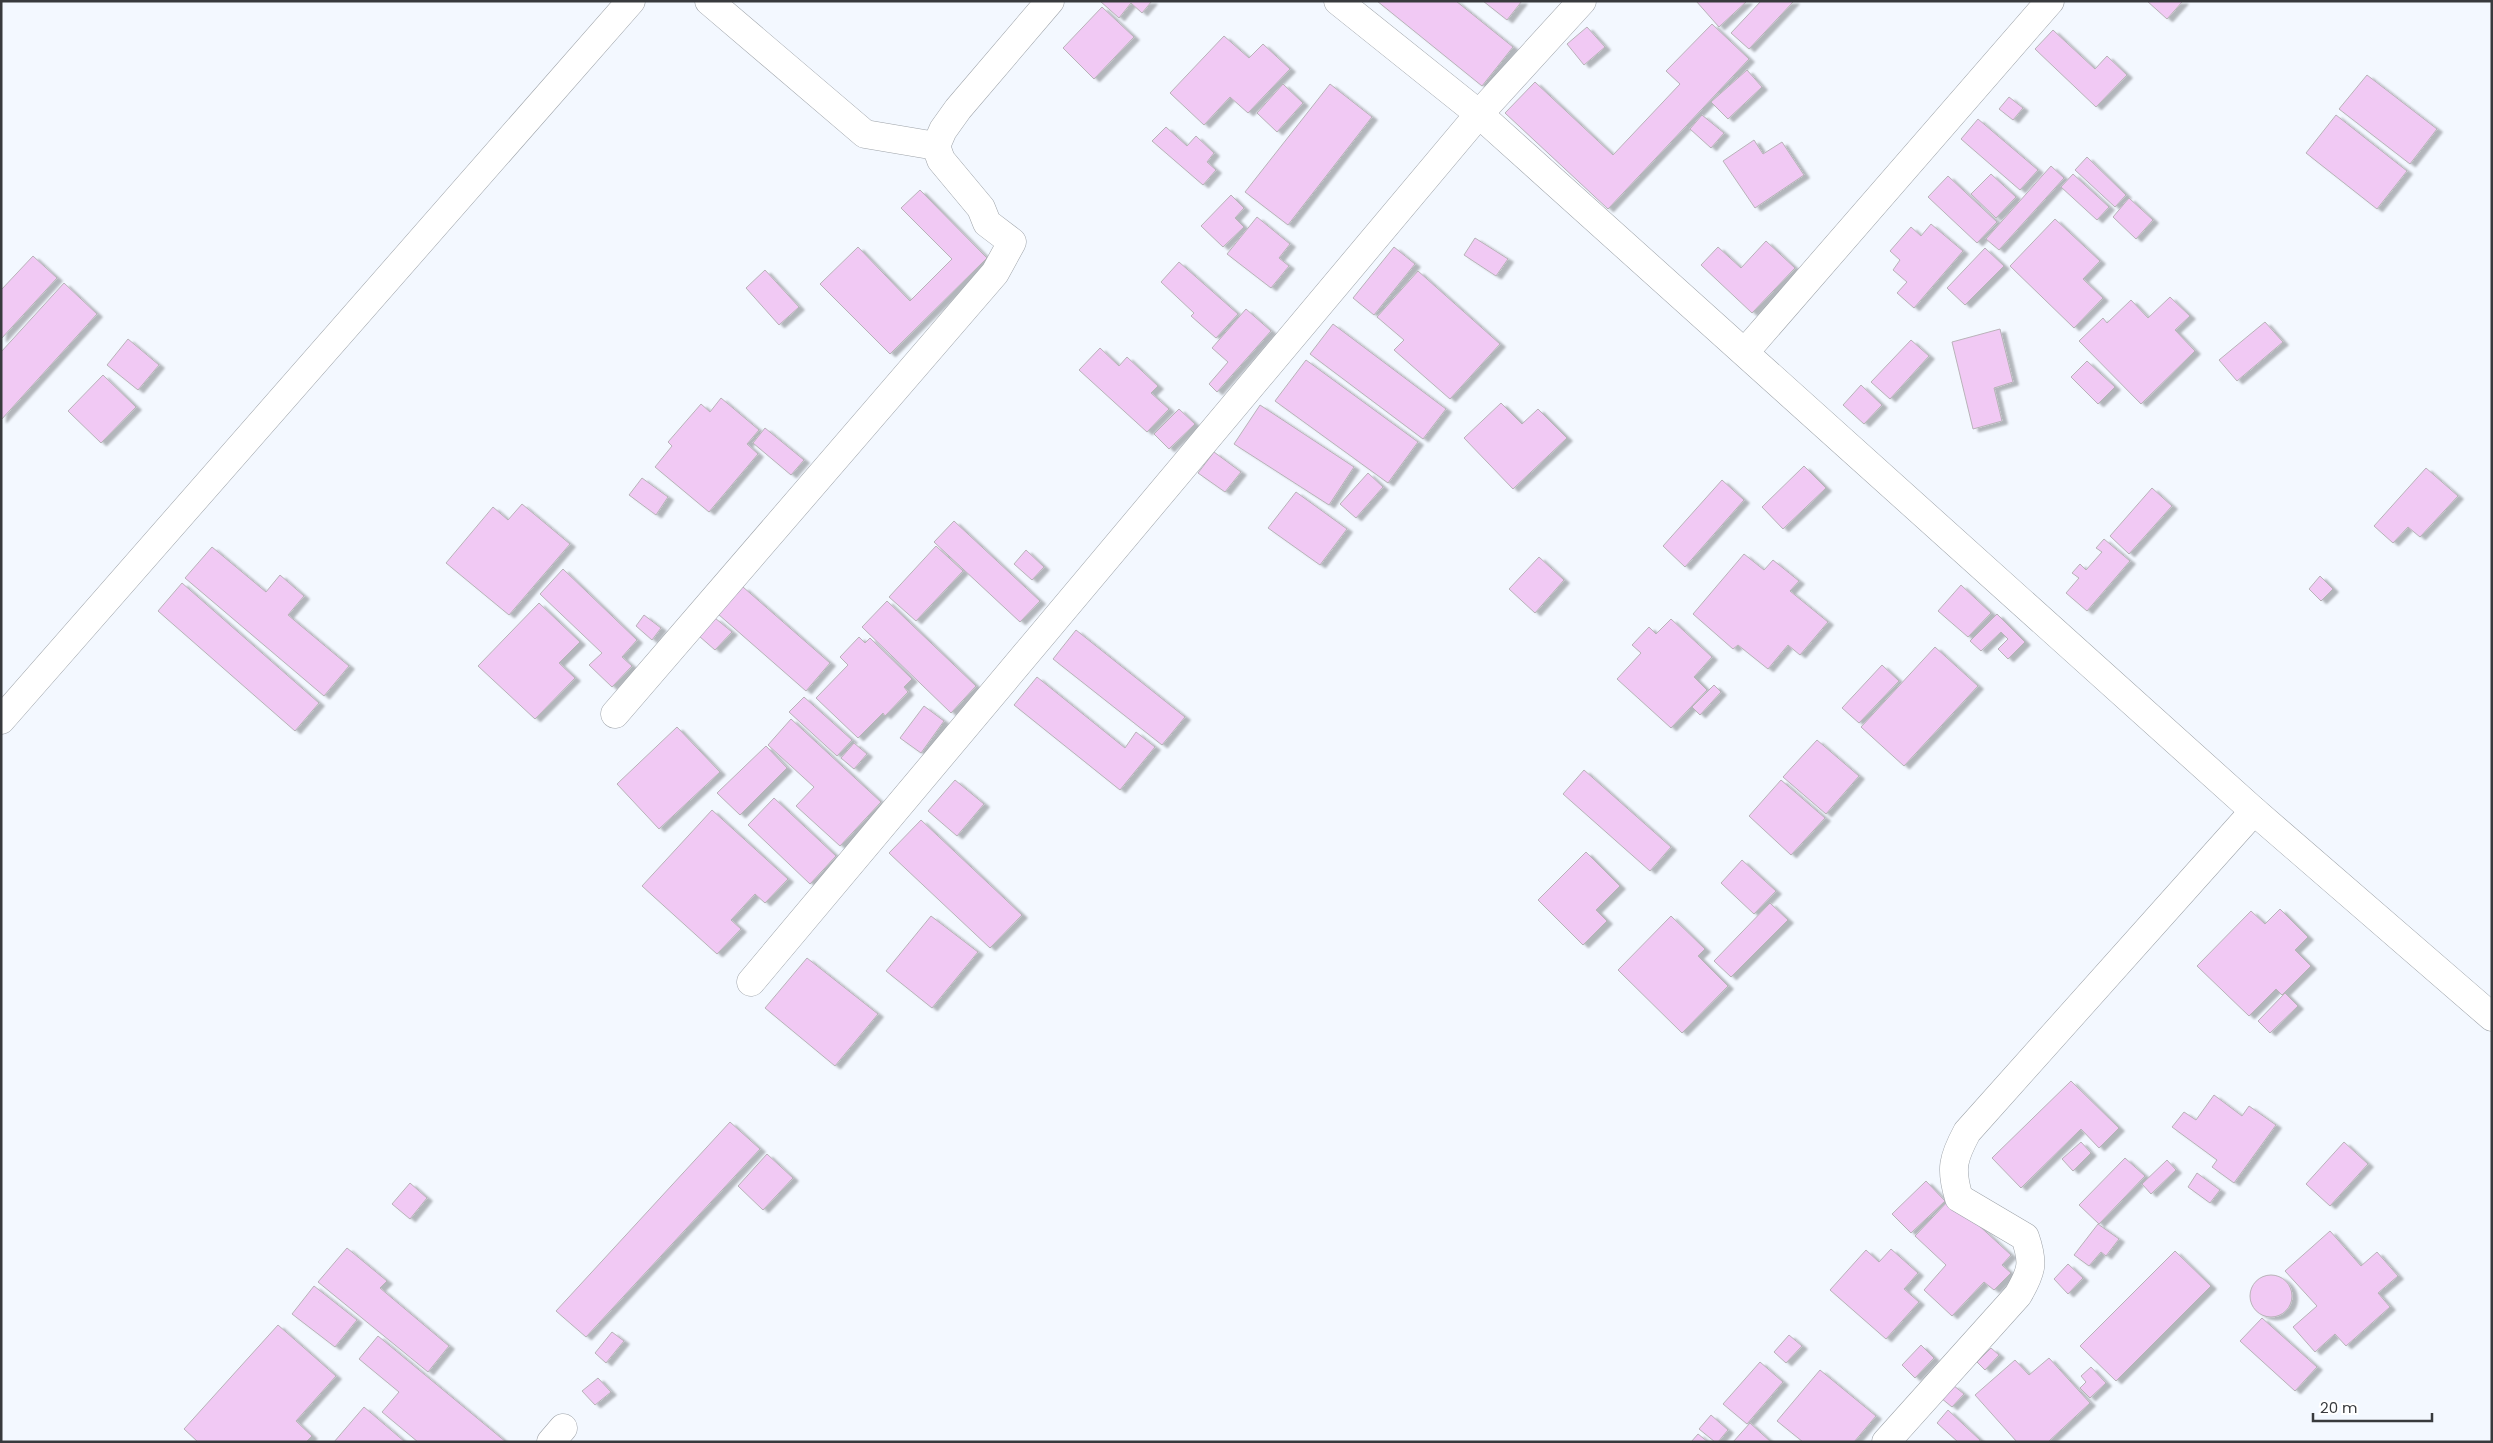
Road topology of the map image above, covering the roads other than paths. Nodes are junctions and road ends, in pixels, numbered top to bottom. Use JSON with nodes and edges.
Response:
{"nodes":[{"id":1,"x":631,"y":1,"type":"edge"},
{"id":2,"x":709,"y":1,"type":"edge"},
{"id":3,"x":1050,"y":1,"type":"edge"},
{"id":4,"x":1338,"y":1,"type":"edge"},
{"id":5,"x":1582,"y":1,"type":"edge"},
{"id":6,"x":2050,"y":1,"type":"edge"},
{"id":7,"x":1478,"y":114,"type":"junction"},
{"id":8,"x":936,"y":146,"type":"junction"},
{"id":9,"x":1745,"y":352,"type":"junction"},
{"id":10,"x":615,"y":714,"type":"dead end"},
{"id":11,"x":1,"y":720,"type":"edge"},
{"id":12,"x":2254,"y":811,"type":"junction"},
{"id":13,"x":751,"y":982,"type":"dead end"},
{"id":14,"x":2492,"y":1017,"type":"edge"},
{"id":15,"x":1886,"y":1442,"type":"edge"}],
"edges":[{"from":1,"to":11,"type":"street"},
{"from":2,"to":8,"type":"street"},
{"from":3,"to":8,"type":"street"},
{"from":4,"to":7,"type":"street"},
{"from":5,"to":7,"type":"street"},
{"from":6,"to":9,"type":"street"},
{"from":7,"to":9,"type":"street"},
{"from":7,"to":13,"type":"street"},
{"from":8,"to":10,"type":"street"},
{"from":9,"to":12,"type":"street"},
{"from":12,"to":14,"type":"street"},
{"from":12,"to":15,"type":"street"}]}
